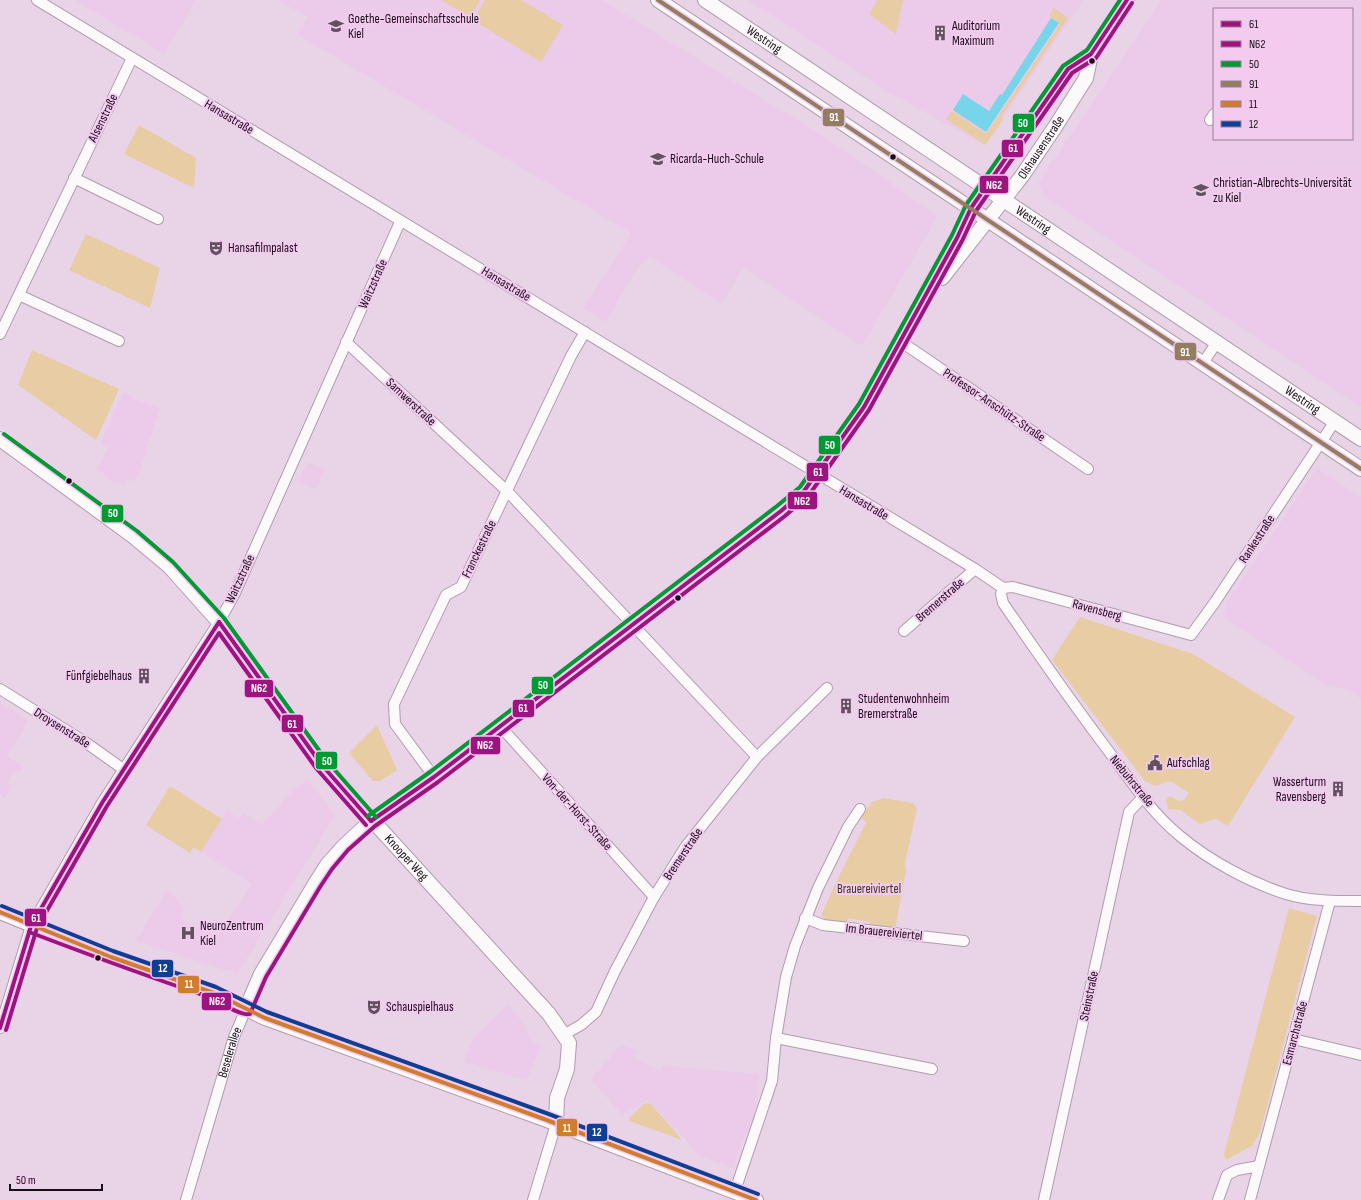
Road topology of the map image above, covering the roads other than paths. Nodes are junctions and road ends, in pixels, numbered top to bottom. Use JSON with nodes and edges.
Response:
{"nodes":[{"id":1,"x":37,"y":0,"type":"edge"},
{"id":2,"x":658,"y":0,"type":"edge"},
{"id":3,"x":705,"y":0,"type":"edge"},
{"id":4,"x":1127,"y":0,"type":"edge"},
{"id":5,"x":1091,"y":54,"type":"junction"},
{"id":6,"x":132,"y":58,"type":"junction"},
{"id":7,"x":74,"y":178,"type":"junction"},
{"id":8,"x":985,"y":187,"type":"junction"},
{"id":9,"x":1003,"y":198,"type":"junction"},
{"id":10,"x":971,"y":208,"type":"junction"},
{"id":11,"x":158,"y":219,"type":"dead end"},
{"id":12,"x":987,"y":220,"type":"junction"},
{"id":13,"x":400,"y":222,"type":"junction"},
{"id":14,"x":19,"y":295,"type":"junction"},
{"id":15,"x":918,"y":308,"type":"junction"},
{"id":16,"x":585,"y":332,"type":"junction"},
{"id":17,"x":0,"y":334,"type":"edge"},
{"id":18,"x":119,"y":341,"type":"dead end"},
{"id":19,"x":900,"y":341,"type":"junction"},
{"id":20,"x":346,"y":342,"type":"junction"},
{"id":21,"x":1217,"y":342,"type":"junction"},
{"id":22,"x":1203,"y":363,"type":"junction"},
{"id":23,"x":1335,"y":421,"type":"junction"},
{"id":24,"x":1361,"y":438,"type":"edge"},
{"id":25,"x":0,"y":439,"type":"edge"},
{"id":26,"x":1321,"y":442,"type":"junction"},
{"id":27,"x":1088,"y":469,"type":"dead end"},
{"id":28,"x":1361,"y":469,"type":"edge"},
{"id":29,"x":817,"y":474,"type":"junction"},
{"id":30,"x":507,"y":491,"type":"junction"},
{"id":31,"x":975,"y":569,"type":"junction"},
{"id":32,"x":1003,"y":588,"type":"junction"},
{"id":33,"x":219,"y":622,"type":"junction"},
{"id":34,"x":633,"y":626,"type":"junction"},
{"id":35,"x":904,"y":631,"type":"dead end"},
{"id":36,"x":1191,"y":635,"type":"joint"},
{"id":37,"x":827,"y":688,"type":"dead end"},
{"id":38,"x":0,"y":689,"type":"edge"},
{"id":39,"x":500,"y":726,"type":"junction"},
{"id":40,"x":757,"y":757,"type":"junction"},
{"id":41,"x":123,"y":769,"type":"junction"},
{"id":42,"x":434,"y":777,"type":"junction"},
{"id":43,"x":1142,"y":797,"type":"junction"},
{"id":44,"x":860,"y":809,"type":"dead end"},
{"id":45,"x":371,"y":821,"type":"junction"},
{"id":46,"x":654,"y":897,"type":"junction"},
{"id":47,"x":1330,"y":901,"type":"junction"},
{"id":48,"x":1361,"y":902,"type":"edge"},
{"id":49,"x":0,"y":912,"type":"edge"},
{"id":50,"x":805,"y":918,"type":"junction"},
{"id":51,"x":31,"y":926,"type":"junction"},
{"id":52,"x":964,"y":941,"type":"dead end"},
{"id":53,"x":246,"y":1008,"type":"junction"},
{"id":54,"x":0,"y":1028,"type":"edge"},
{"id":55,"x":776,"y":1038,"type":"junction"},
{"id":56,"x":1293,"y":1038,"type":"junction"},
{"id":57,"x":568,"y":1046,"type":"junction"},
{"id":58,"x":1361,"y":1055,"type":"edge"},
{"id":59,"x":932,"y":1069,"type":"dead end"},
{"id":60,"x":550,"y":1122,"type":"junction"},
{"id":61,"x":1259,"y":1166,"type":"junction"},
{"id":62,"x":735,"y":1191,"type":"junction"},
{"id":63,"x":186,"y":1200,"type":"edge"},
{"id":64,"x":533,"y":1200,"type":"edge"},
{"id":65,"x":756,"y":1200,"type":"edge"},
{"id":66,"x":1044,"y":1200,"type":"edge"},
{"id":67,"x":1218,"y":1200,"type":"edge"},
{"id":68,"x":1250,"y":1200,"type":"edge"}],
"edges":[{"from":1,"to":6,"type":"street","name":"Hansastraße"},
{"from":2,"to":10,"type":"main road","name":"Westring"},
{"from":3,"to":8,"type":"main road","name":"Westring"},
{"from":4,"to":5,"type":"main road","name":"Olshausenstraße"},
{"from":5,"to":8,"type":"main road","name":"Olshausenstraße"},
{"from":5,"to":9,"type":"main road","name":"Olshausenstraße"},
{"from":6,"to":7,"type":"street","name":"Alsenstraße"},
{"from":6,"to":13,"type":"street","name":"Hansastraße"},
{"from":7,"to":11,"type":"street"},
{"from":7,"to":14,"type":"street","name":"Alsenstraße"},
{"from":8,"to":9,"type":"main road","name":"Westring"},
{"from":8,"to":10,"type":"main road","name":"Olshausenstraße"},
{"from":9,"to":12,"type":"main road","name":"Olshausenstraße"},
{"from":9,"to":21,"type":"main road","name":"Westring"},
{"from":10,"to":12,"type":"main road","name":"Westring"},
{"from":10,"to":15,"type":"main road","name":"Olshausenstraße"},
{"from":12,"to":15,"type":"main road","name":"Olshausenstraße"},
{"from":12,"to":22,"type":"main road","name":"Westring"},
{"from":13,"to":16,"type":"street","name":"Hansastraße"},
{"from":13,"to":20,"type":"street","name":"Waitzstraße"},
{"from":14,"to":17,"type":"street","name":"Alsenstraße"},
{"from":14,"to":18,"type":"street"},
{"from":15,"to":19,"type":"main road","name":"Olshausenstraße"},
{"from":16,"to":29,"type":"street","name":"Hansastraße"},
{"from":16,"to":30,"type":"street","name":"Franckestraße"},
{"from":19,"to":27,"type":"street","name":"Professor-Anschütz-Straße"},
{"from":19,"to":29,"type":"main road","name":"Olshausenstraße"},
{"from":20,"to":30,"type":"street","name":"Samwerstraße"},
{"from":20,"to":33,"type":"street","name":"Waitzstraße"},
{"from":21,"to":22,"type":"street"},
{"from":21,"to":23,"type":"main road","name":"Westring"},
{"from":22,"to":26,"type":"main road","name":"Westring"},
{"from":23,"to":24,"type":"main road","name":"Westring"},
{"from":23,"to":26,"type":"street","name":"Rankestraße"},
{"from":25,"to":33,"type":"main road","name":"Knooper Weg"},
{"from":26,"to":28,"type":"main road","name":"Westring"},
{"from":26,"to":36,"type":"street","name":"Rankestraße"},
{"from":29,"to":31,"type":"street","name":"Hansastraße"},
{"from":29,"to":34,"type":"main road","name":"Olshausenstraße"},
{"from":30,"to":34,"type":"street","name":"Samwerstraße"},
{"from":30,"to":42,"type":"street","name":"Franckestraße"},
{"from":31,"to":32,"type":"street"},
{"from":31,"to":35,"type":"street","name":"Bremerstraße"},
{"from":32,"to":36,"type":"street","name":"Ravensberg"},
{"from":32,"to":43,"type":"street","name":"Niebuhrstraße"},
{"from":33,"to":41,"type":"street","name":"Waitzstraße"},
{"from":33,"to":45,"type":"main road","name":"Knooper Weg"},
{"from":34,"to":39,"type":"main road","name":"Olshausenstraße"},
{"from":34,"to":40,"type":"street","name":"Samwerstraße"},
{"from":37,"to":40,"type":"street","name":"Bremerstraße"},
{"from":38,"to":41,"type":"street","name":"Droysenstraße"},
{"from":39,"to":42,"type":"main road","name":"Olshausenstraße"},
{"from":39,"to":46,"type":"street","name":"Von-der-Horst-Straße"},
{"from":40,"to":46,"type":"street","name":"Bremerstraße"},
{"from":41,"to":51,"type":"street","name":"Waitzstraße"},
{"from":42,"to":45,"type":"main road","name":"Olshausenstraße"},
{"from":43,"to":47,"type":"street","name":"Niebuhrstraße"},
{"from":43,"to":66,"type":"street","name":"Steinstraße"},
{"from":44,"to":50,"type":"street"},
{"from":45,"to":53,"type":"main road","name":"Beselerallee"},
{"from":45,"to":57,"type":"main road","name":"Knooper Weg"},
{"from":46,"to":57,"type":"street","name":"Bremerstraße"},
{"from":47,"to":48,"type":"street","name":"Niebuhrstraße"},
{"from":47,"to":56,"type":"street","name":"Esmarchstraße"},
{"from":49,"to":51,"type":"main road"},
{"from":50,"to":52,"type":"street","name":"Im Brauereiviertel"},
{"from":50,"to":55,"type":"street"},
{"from":51,"to":53,"type":"main road"},
{"from":51,"to":54,"type":"street","name":"Waitzstraße"},
{"from":53,"to":60,"type":"main road"},
{"from":53,"to":63,"type":"street","name":"Beselerallee"},
{"from":55,"to":59,"type":"street"},
{"from":55,"to":62,"type":"street"},
{"from":56,"to":58,"type":"street"},
{"from":56,"to":61,"type":"street","name":"Esmarchstraße"},
{"from":57,"to":60,"type":"main road"},
{"from":60,"to":62,"type":"main road"},
{"from":60,"to":64,"type":"street"},
{"from":61,"to":67,"type":"street"},
{"from":61,"to":68,"type":"street","name":"Esmarchstraße"},
{"from":62,"to":65,"type":"main road"}]}
